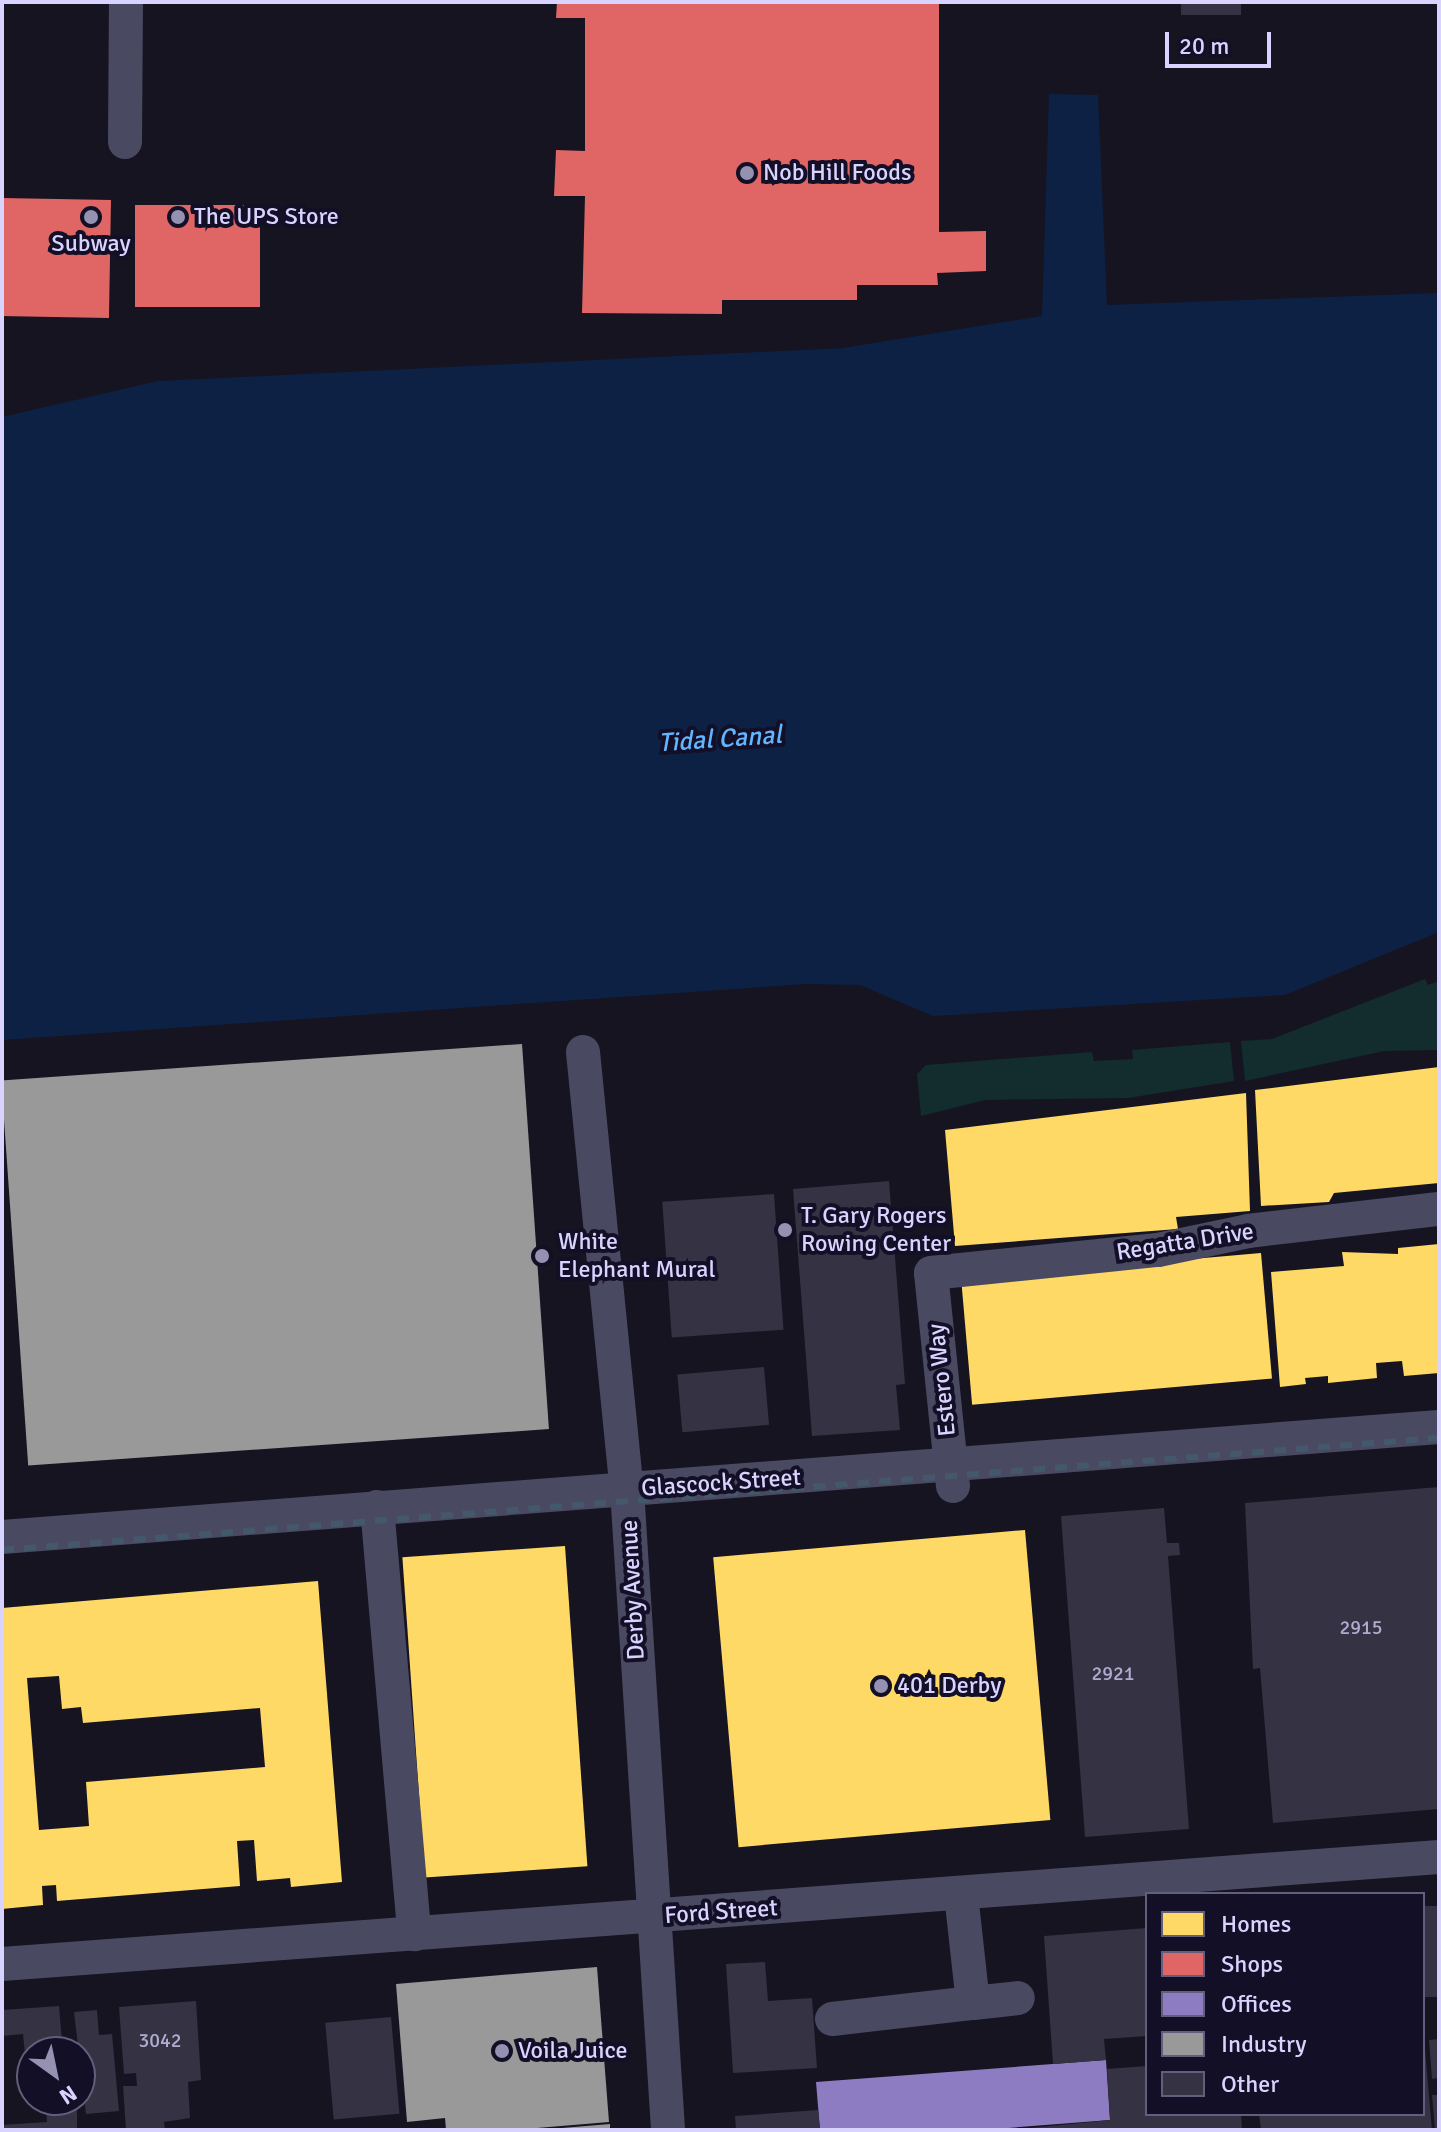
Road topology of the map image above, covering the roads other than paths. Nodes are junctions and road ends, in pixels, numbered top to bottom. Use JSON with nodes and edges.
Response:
{"nodes":[{"id":1,"x":126,"y":2,"type":"edge"},
{"id":2,"x":125,"y":142,"type":"dead end"},
{"id":3,"x":584,"y":1065,"type":"dead end"},
{"id":4,"x":1439,"y":1209,"type":"edge"},
{"id":5,"x":931,"y":1273,"type":"joint"},
{"id":6,"x":1439,"y":1427,"type":"edge"},
{"id":7,"x":1439,"y":1448,"type":"edge"},
{"id":8,"x":952,"y":1476,"type":"junction"},
{"id":9,"x":628,"y":1500,"type":"junction"},
{"id":10,"x":378,"y":1518,"type":"junction"},
{"id":11,"x":2,"y":1537,"type":"edge"},
{"id":12,"x":2,"y":1557,"type":"edge"},
{"id":13,"x":1439,"y":1857,"type":"edge"},
{"id":14,"x":961,"y":1894,"type":"junction"},
{"id":15,"x":652,"y":1917,"type":"junction"},
{"id":16,"x":414,"y":1934,"type":"junction"},
{"id":17,"x":2,"y":1964,"type":"edge"},
{"id":18,"x":1018,"y":1998,"type":"dead end"},
{"id":19,"x":973,"y":2003,"type":"junction"},
{"id":20,"x":832,"y":2019,"type":"dead end"},
{"id":21,"x":668,"y":2130,"type":"edge"}],
"edges":[{"from":1,"to":2,"type":"street"},
{"from":3,"to":9,"type":"street","name":"Derby Avenue"},
{"from":4,"to":5,"type":"street","name":"Regatta Drive"},
{"from":5,"to":8,"type":"street","name":"Estero Way"},
{"from":6,"to":8,"type":"street","name":"Glascock Street"},
{"from":7,"to":8,"type":"street","name":"Glascock Street"},
{"from":8,"to":9,"type":"street","name":"Glascock Street"},
{"from":9,"to":10,"type":"street","name":"Glascock Street"},
{"from":9,"to":15,"type":"street","name":"Derby Avenue"},
{"from":10,"to":11,"type":"street","name":"Glascock Street"},
{"from":10,"to":12,"type":"street","name":"Glascock Street"},
{"from":10,"to":16,"type":"street"},
{"from":13,"to":14,"type":"street","name":"Ford Street"},
{"from":14,"to":15,"type":"street","name":"Ford Street"},
{"from":14,"to":19,"type":"street"},
{"from":15,"to":16,"type":"street","name":"Ford Street"},
{"from":15,"to":21,"type":"street","name":"Derby Avenue"},
{"from":16,"to":17,"type":"street","name":"Ford Street"},
{"from":18,"to":19,"type":"street"},
{"from":19,"to":20,"type":"street"}]}
